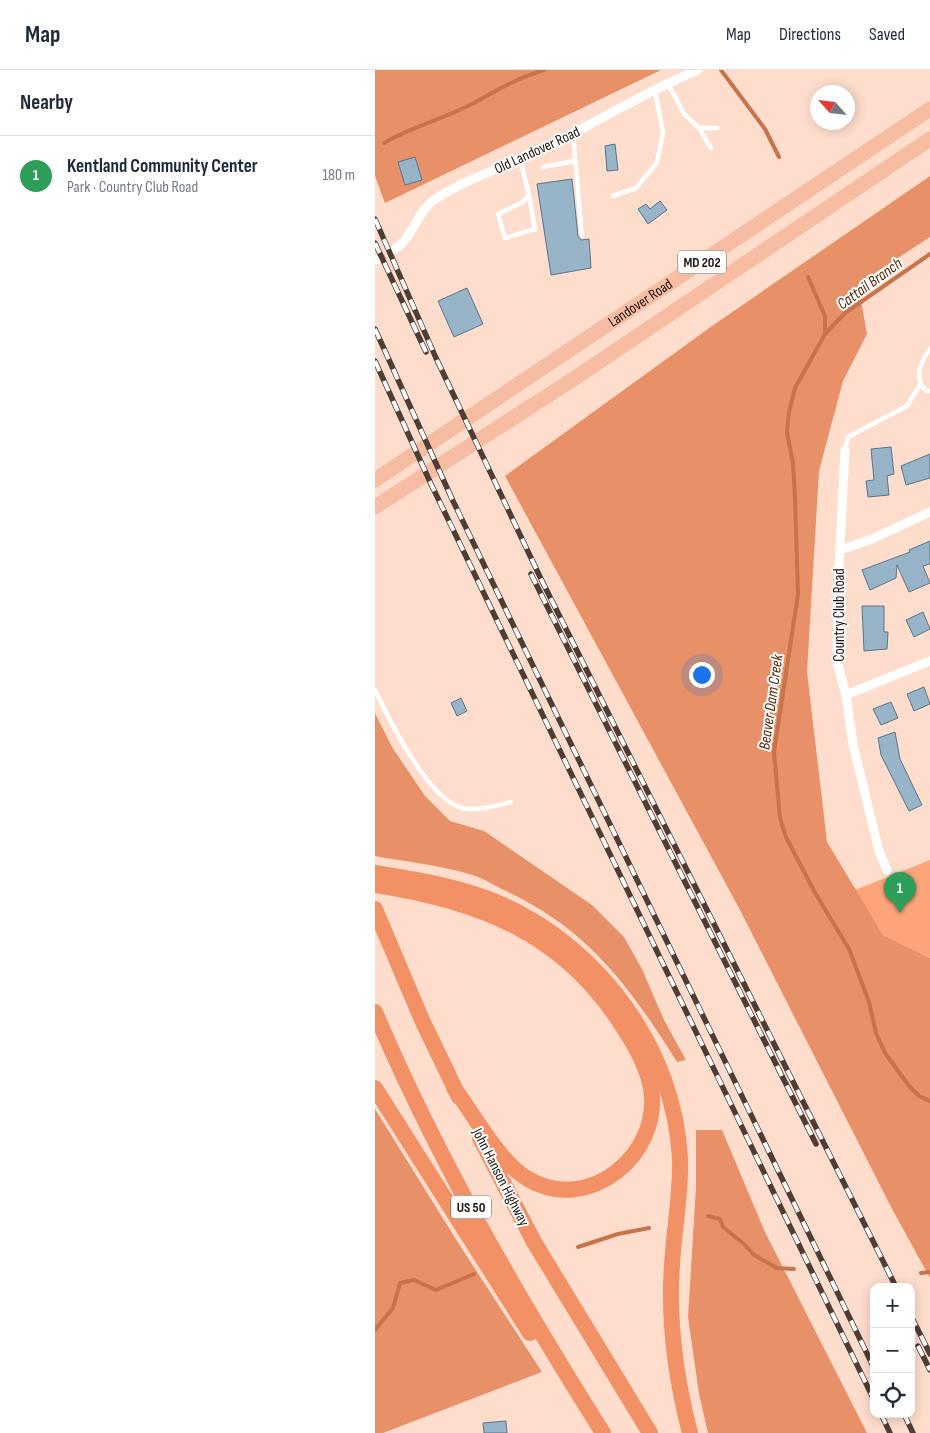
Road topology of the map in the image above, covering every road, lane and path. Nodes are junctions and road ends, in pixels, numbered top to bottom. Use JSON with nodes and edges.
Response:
{"nodes":[{"id":1,"x":696,"y":71,"type":"edge"},
{"id":2,"x":668,"y":83,"type":"junction"},
{"id":3,"x":655,"y":90,"type":"junction"},
{"id":4,"x":930,"y":109,"type":"edge"},
{"id":5,"x":699,"y":128,"type":"junction"},
{"id":6,"x":717,"y":128,"type":"dead end"},
{"id":7,"x":573,"y":134,"type":"junction"},
{"id":8,"x":930,"y":139,"type":"edge"},
{"id":9,"x":711,"y":148,"type":"dead end"},
{"id":10,"x":520,"y":159,"type":"junction"},
{"id":11,"x":575,"y":161,"type":"junction"},
{"id":12,"x":543,"y":167,"type":"dead end"},
{"id":13,"x":529,"y":195,"type":"junction"},
{"id":14,"x":613,"y":196,"type":"dead end"},
{"id":15,"x":582,"y":236,"type":"dead end"},
{"id":16,"x":394,"y":250,"type":"tunnel mouth"},
{"id":17,"x":930,"y":349,"type":"edge"},
{"id":18,"x":920,"y":385,"type":"junction"},
{"id":19,"x":930,"y":391,"type":"edge"},
{"id":20,"x":845,"y":450,"type":"joint"},
{"id":21,"x":377,"y":478,"type":"edge"},
{"id":22,"x":375,"y":507,"type":"edge"},
{"id":23,"x":930,"y":512,"type":"edge"},
{"id":24,"x":840,"y":550,"type":"junction"},
{"id":25,"x":930,"y":661,"type":"edge"},
{"id":26,"x":375,"y":690,"type":"edge"},
{"id":27,"x":846,"y":695,"type":"junction"},
{"id":28,"x":511,"y":802,"type":"dead end"},
{"id":29,"x":887,"y":870,"type":"dead end"},
{"id":30,"x":375,"y":873,"type":"edge"},
{"id":31,"x":406,"y":884,"type":"junction"},
{"id":32,"x":375,"y":885,"type":"edge"},
{"id":33,"x":375,"y":909,"type":"edge"},
{"id":34,"x":375,"y":1012,"type":"edge"},
{"id":35,"x":375,"y":1088,"type":"edge"},
{"id":36,"x":454,"y":1088,"type":"junction"},
{"id":37,"x":580,"y":1396,"type":"junction"},
{"id":38,"x":603,"y":1433,"type":"edge"},
{"id":39,"x":650,"y":1433,"type":"edge"},
{"id":40,"x":690,"y":1433,"type":"edge"}],
"edges":[{"from":1,"to":2,"type":"street","name":"Old Landover Road"},
{"from":2,"to":3,"type":"street","name":"Old Landover Road"},
{"from":2,"to":5,"type":"lane"},
{"from":3,"to":7,"type":"street","name":"Old Landover Road"},
{"from":3,"to":14,"type":"lane"},
{"from":4,"to":21,"type":"main road","name":"Landover Road","number":"MD 202"},
{"from":5,"to":6,"type":"lane"},
{"from":5,"to":9,"type":"lane"},
{"from":7,"to":10,"type":"street","name":"Old Landover Road"},
{"from":7,"to":11,"type":"lane"},
{"from":8,"to":22,"type":"main road","name":"Landover Road","number":"MD 202"},
{"from":10,"to":13,"type":"lane"},
{"from":10,"to":16,"type":"street","name":"Old Landover Road"},
{"from":11,"to":12,"type":"lane"},
{"from":11,"to":15,"type":"lane"},
{"from":13,"to":13,"type":"lane"},
{"from":17,"to":18,"type":"lane"},
{"from":18,"to":19,"type":"lane"},
{"from":18,"to":20,"type":"lane"},
{"from":20,"to":24,"type":"street","name":"Country Club Road"},
{"from":23,"to":24,"type":"street"},
{"from":24,"to":27,"type":"street","name":"Country Club Road"},
{"from":25,"to":27,"type":"street"},
{"from":26,"to":28,"type":"lane"},
{"from":27,"to":29,"type":"street","name":"Country Club Road"},
{"from":30,"to":31,"type":"highway"},
{"from":31,"to":32,"type":"highway"},
{"from":31,"to":36,"type":"highway"},
{"from":31,"to":40,"type":"highway"},
{"from":33,"to":36,"type":"highway","name":"John Hanson Highway","number":"US 50"},
{"from":34,"to":37,"type":"highway","number":"US 50"},
{"from":35,"to":37,"type":"highway"},
{"from":36,"to":39,"type":"highway","name":"John Hanson Highway","number":"US 50"},
{"from":37,"to":38,"type":"highway","number":"US 50"}]}
